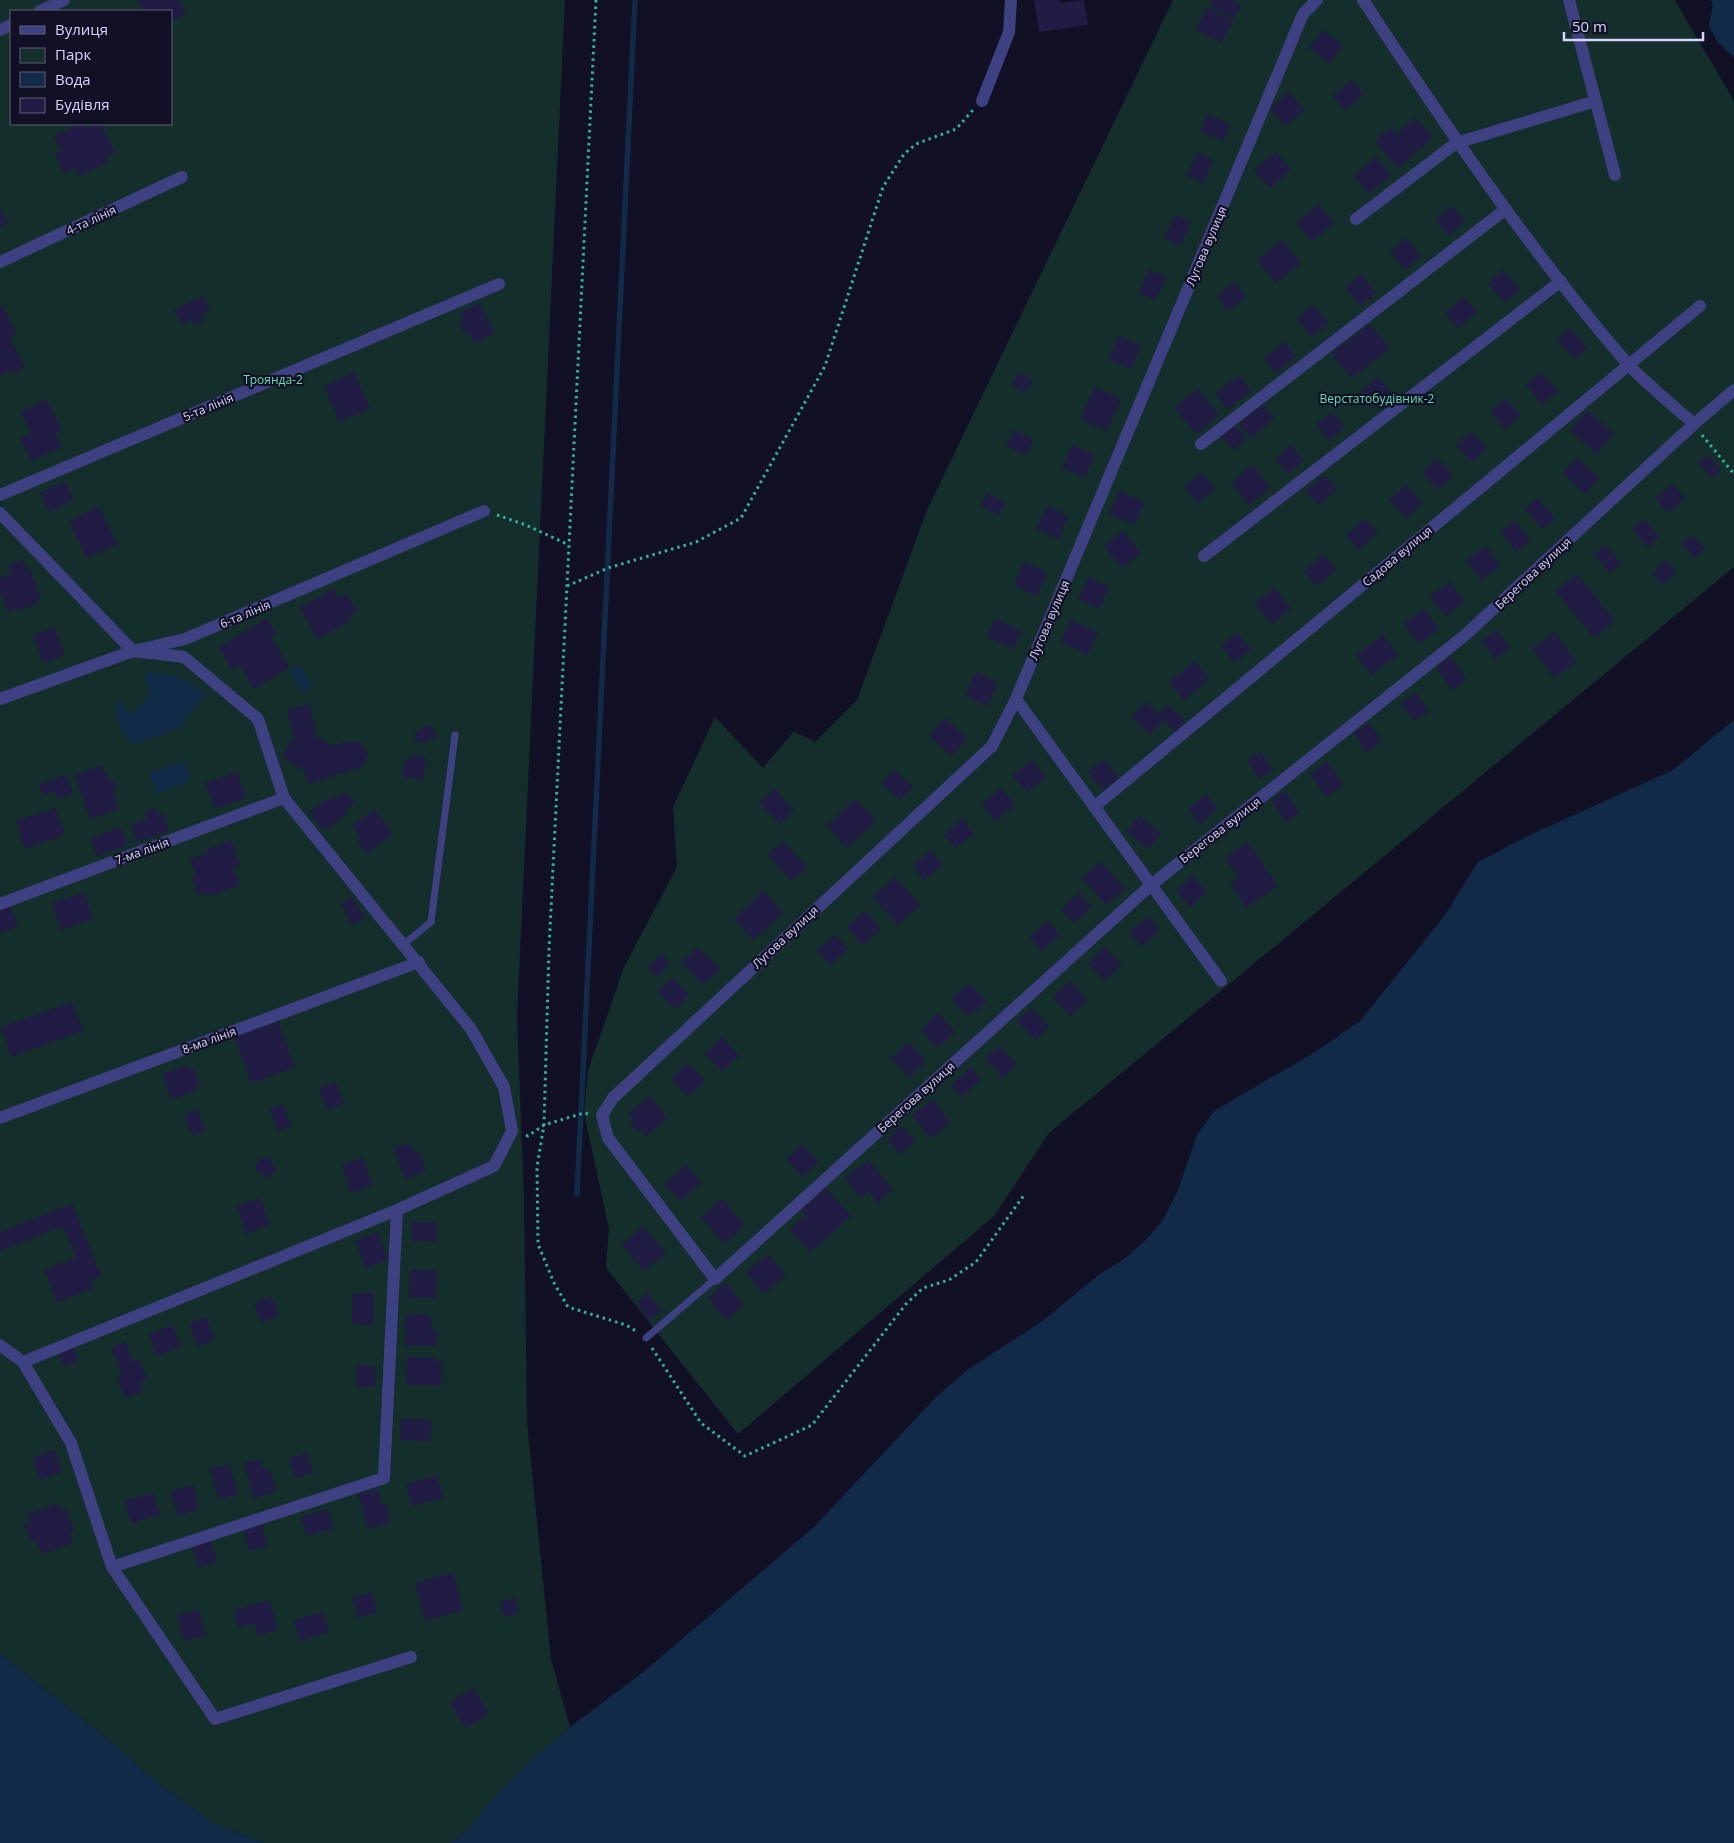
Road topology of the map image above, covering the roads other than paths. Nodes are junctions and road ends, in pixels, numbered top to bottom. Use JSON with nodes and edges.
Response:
{"nodes":[{"id":1,"x":64,"y":0,"type":"edge"},
{"id":2,"x":1011,"y":0,"type":"edge"},
{"id":3,"x":1317,"y":0,"type":"edge"},
{"id":4,"x":1363,"y":0,"type":"edge"},
{"id":5,"x":1569,"y":0,"type":"edge"},
{"id":6,"x":42,"y":10,"type":"edge"},
{"id":7,"x":982,"y":101,"type":"road end"},
{"id":8,"x":1596,"y":101,"type":"junction"},
{"id":9,"x":1456,"y":143,"type":"junction"},
{"id":10,"x":1615,"y":175,"type":"dead end"},
{"id":11,"x":182,"y":177,"type":"dead end"},
{"id":12,"x":1506,"y":209,"type":"junction"},
{"id":13,"x":1356,"y":219,"type":"dead end"},
{"id":14,"x":0,"y":262,"type":"edge"},
{"id":15,"x":1561,"y":281,"type":"junction"},
{"id":16,"x":500,"y":284,"type":"dead end"},
{"id":17,"x":1700,"y":306,"type":"dead end"},
{"id":18,"x":1628,"y":364,"type":"junction"},
{"id":19,"x":1734,"y":390,"type":"edge"},
{"id":20,"x":1694,"y":424,"type":"junction"},
{"id":21,"x":1201,"y":444,"type":"dead end"},
{"id":22,"x":0,"y":495,"type":"edge"},
{"id":23,"x":484,"y":511,"type":"road end"},
{"id":24,"x":0,"y":513,"type":"edge"},
{"id":25,"x":1204,"y":556,"type":"dead end"},
{"id":26,"x":133,"y":651,"type":"junction"},
{"id":27,"x":0,"y":699,"type":"edge"},
{"id":28,"x":1016,"y":699,"type":"junction"},
{"id":29,"x":454,"y":735,"type":"dead end"},
{"id":30,"x":284,"y":798,"type":"junction"},
{"id":31,"x":1094,"y":807,"type":"junction"},
{"id":32,"x":1151,"y":885,"type":"junction"},
{"id":33,"x":0,"y":904,"type":"edge"},
{"id":34,"x":404,"y":944,"type":"junction"},
{"id":35,"x":418,"y":962,"type":"junction"},
{"id":36,"x":1221,"y":981,"type":"dead end"},
{"id":37,"x":0,"y":1118,"type":"edge"},
{"id":38,"x":397,"y":1210,"type":"junction"},
{"id":39,"x":715,"y":1279,"type":"junction"},
{"id":40,"x":646,"y":1338,"type":"road end"},
{"id":41,"x":0,"y":1346,"type":"edge"},
{"id":42,"x":23,"y":1362,"type":"junction"},
{"id":43,"x":112,"y":1568,"type":"junction"},
{"id":44,"x":411,"y":1657,"type":"dead end"}],
"edges":[{"from":1,"to":6,"type":"street"},
{"from":2,"to":7,"type":"street"},
{"from":3,"to":28,"type":"street","name":"Лугова вулиця"},
{"from":4,"to":9,"type":"street"},
{"from":5,"to":8,"type":"street"},
{"from":8,"to":9,"type":"street"},
{"from":8,"to":10,"type":"street"},
{"from":9,"to":12,"type":"street"},
{"from":9,"to":13,"type":"street"},
{"from":11,"to":14,"type":"street","name":"4-та лінія"},
{"from":12,"to":15,"type":"street"},
{"from":12,"to":21,"type":"street"},
{"from":15,"to":18,"type":"street"},
{"from":15,"to":25,"type":"street"},
{"from":16,"to":22,"type":"street","name":"5-та лінія"},
{"from":17,"to":18,"type":"street","name":"Садова вулиця"},
{"from":18,"to":20,"type":"street"},
{"from":18,"to":31,"type":"street","name":"Садова вулиця"},
{"from":19,"to":20,"type":"street","name":"Берегова вулиця"},
{"from":20,"to":32,"type":"street","name":"Берегова вулиця"},
{"from":23,"to":26,"type":"street","name":"6-та лінія"},
{"from":24,"to":26,"type":"street"},
{"from":26,"to":27,"type":"street","name":"6-та лінія"},
{"from":26,"to":30,"type":"street"},
{"from":28,"to":31,"type":"street"},
{"from":28,"to":39,"type":"street","name":"Лугова вулиця"},
{"from":29,"to":34,"type":"lane"},
{"from":30,"to":33,"type":"street","name":"7-ма лінія"},
{"from":30,"to":34,"type":"street"},
{"from":31,"to":32,"type":"street"},
{"from":32,"to":36,"type":"street"},
{"from":32,"to":39,"type":"street","name":"Берегова вулиця"},
{"from":34,"to":35,"type":"street"},
{"from":35,"to":37,"type":"street","name":"8-ма лінія"},
{"from":35,"to":38,"type":"street"},
{"from":38,"to":42,"type":"street"},
{"from":38,"to":43,"type":"street"},
{"from":39,"to":40,"type":"lane"},
{"from":41,"to":42,"type":"street"},
{"from":42,"to":43,"type":"street"},
{"from":43,"to":44,"type":"street"}]}
